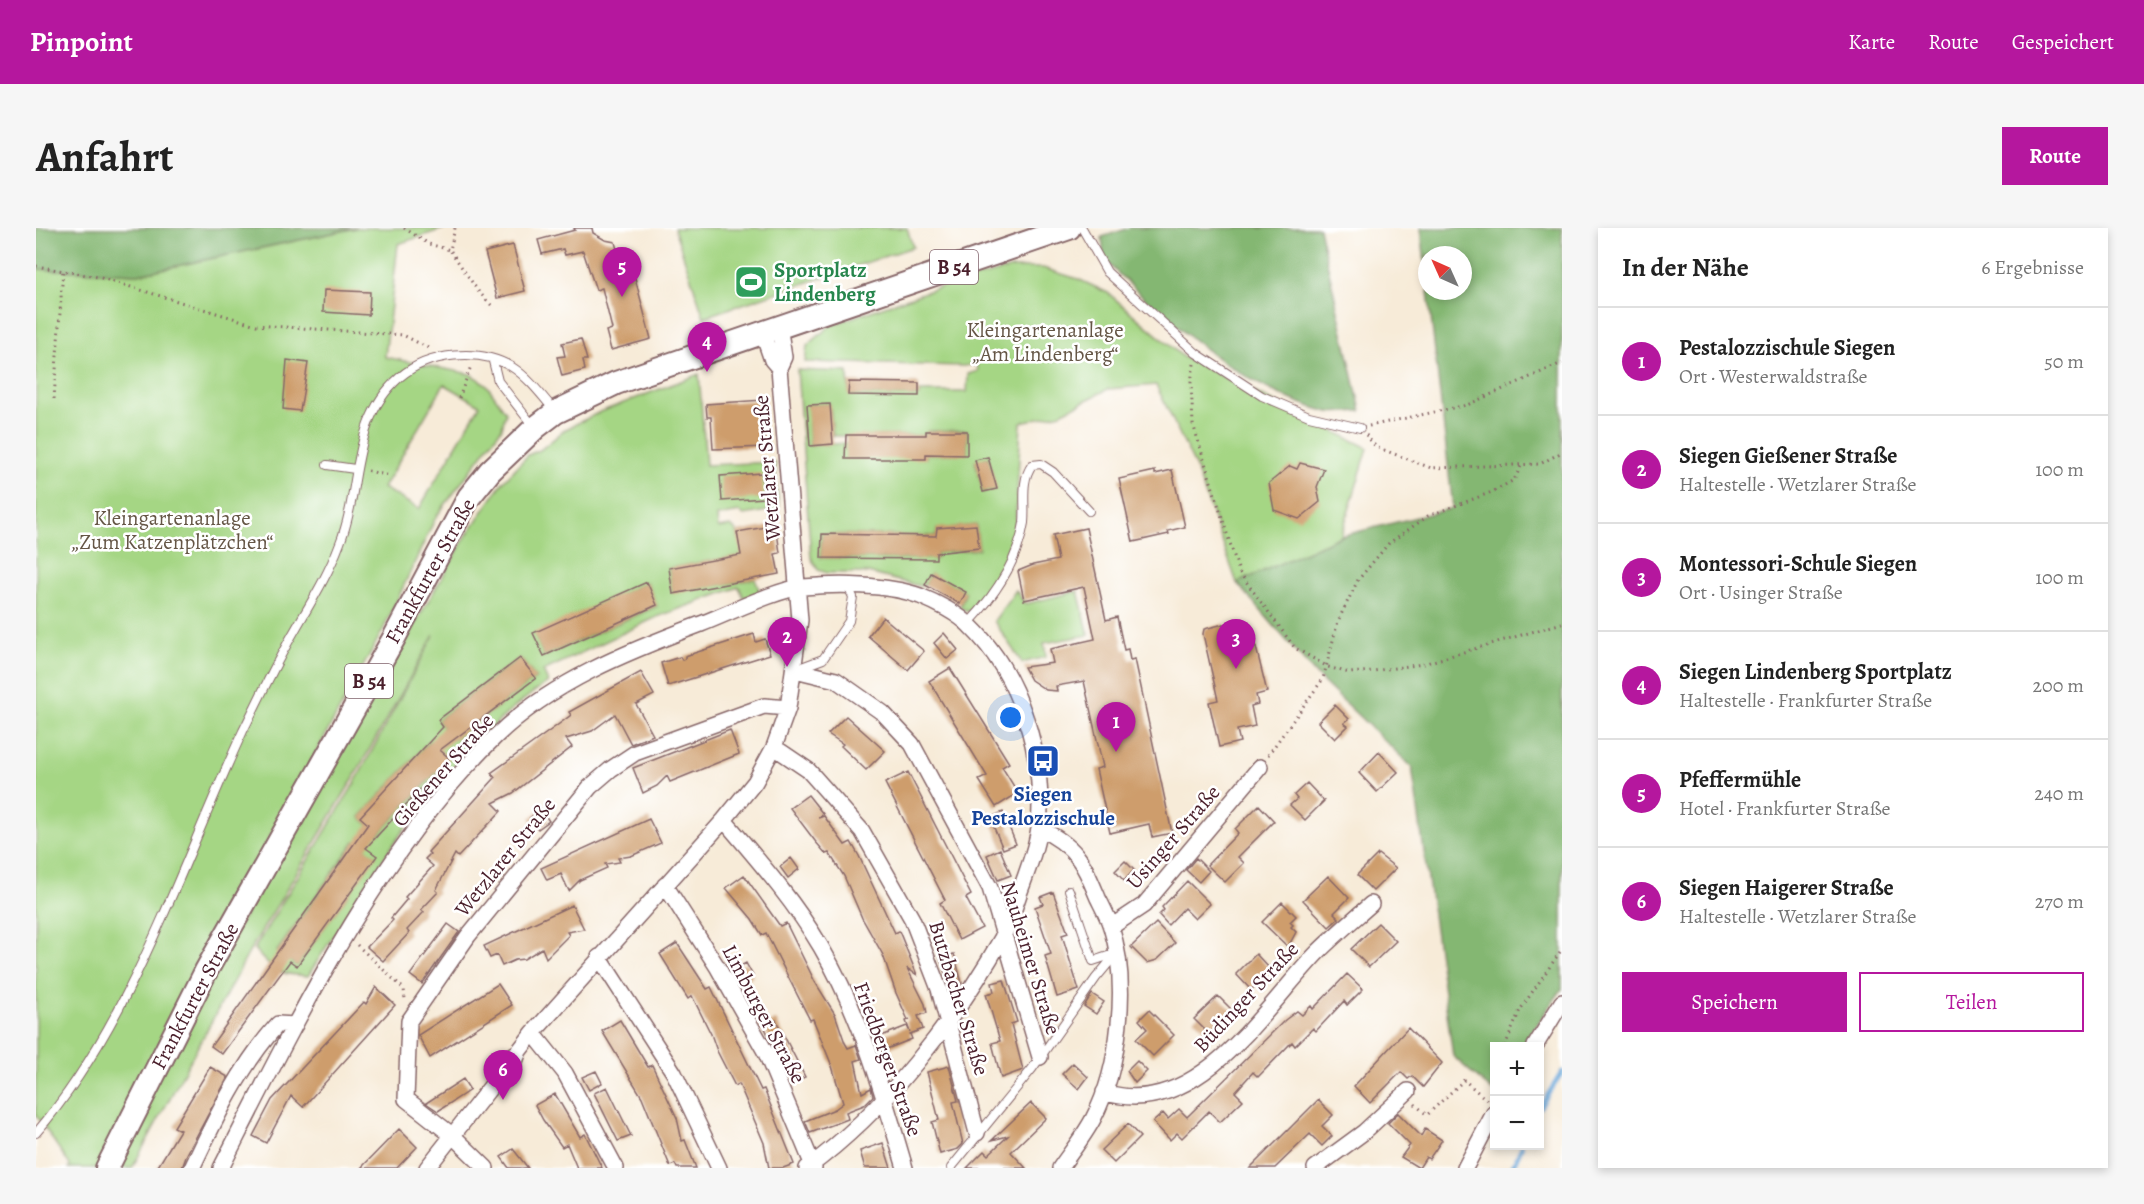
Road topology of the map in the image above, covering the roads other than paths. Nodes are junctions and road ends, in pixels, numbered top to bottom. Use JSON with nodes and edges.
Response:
{"nodes":[{"id":1,"x":1069,"y":228,"type":"edge"},
{"id":2,"x":1082,"y":228,"type":"edge"},
{"id":3,"x":770,"y":328,"type":"junction"},
{"id":4,"x":493,"y":361,"type":"junction"},
{"id":5,"x":556,"y":412,"type":"junction"},
{"id":6,"x":535,"y":428,"type":"junction"},
{"id":7,"x":1360,"y":428,"type":"road end"},
{"id":8,"x":327,"y":465,"type":"dead end"},
{"id":9,"x":355,"y":469,"type":"junction"},
{"id":10,"x":1089,"y":511,"type":"dead end"},
{"id":11,"x":798,"y":587,"type":"junction"},
{"id":12,"x":849,"y":588,"type":"junction"},
{"id":13,"x":969,"y":623,"type":"junction"},
{"id":14,"x":795,"y":670,"type":"junction"},
{"id":15,"x":788,"y":708,"type":"junction"},
{"id":16,"x":774,"y":747,"type":"junction"},
{"id":17,"x":1260,"y":767,"type":"road end"},
{"id":18,"x":724,"y":820,"type":"junction"},
{"id":19,"x":1039,"y":828,"type":"junction"},
{"id":20,"x":665,"y":885,"type":"junction"},
{"id":21,"x":1069,"y":890,"type":"dead end"},
{"id":22,"x":1371,"y":904,"type":"dead end"},
{"id":23,"x":1112,"y":927,"type":"junction"},
{"id":24,"x":1003,"y":936,"type":"junction"},
{"id":25,"x":1117,"y":953,"type":"junction"},
{"id":26,"x":599,"y":957,"type":"junction"},
{"id":27,"x":1562,"y":1002,"type":"edge"},
{"id":28,"x":948,"y":1024,"type":"junction"},
{"id":29,"x":295,"y":1025,"type":"junction"},
{"id":30,"x":533,"y":1033,"type":"junction"},
{"id":31,"x":1538,"y":1042,"type":"edge"},
{"id":32,"x":1040,"y":1057,"type":"junction"},
{"id":33,"x":1407,"y":1091,"type":"dead end"},
{"id":34,"x":1104,"y":1092,"type":"junction"},
{"id":35,"x":885,"y":1098,"type":"junction"},
{"id":36,"x":1490,"y":1121,"type":"edge"},
{"id":37,"x":36,"y":1133,"type":"edge"},
{"id":38,"x":977,"y":1133,"type":"junction"},
{"id":39,"x":453,"y":1136,"type":"junction"},
{"id":40,"x":811,"y":1167,"type":"edge"},
{"id":41,"x":107,"y":1168,"type":"edge"},
{"id":42,"x":192,"y":1168,"type":"edge"},
{"id":43,"x":221,"y":1168,"type":"edge"},
{"id":44,"x":427,"y":1168,"type":"edge"},
{"id":45,"x":486,"y":1168,"type":"edge"},
{"id":46,"x":616,"y":1168,"type":"edge"},
{"id":47,"x":719,"y":1168,"type":"edge"},
{"id":48,"x":905,"y":1168,"type":"edge"},
{"id":49,"x":951,"y":1168,"type":"edge"},
{"id":50,"x":1060,"y":1168,"type":"edge"},
{"id":51,"x":1316,"y":1168,"type":"edge"},
{"id":52,"x":1465,"y":1168,"type":"edge"}],
"edges":[{"from":1,"to":3,"type":"main road","name":"Frankfurter Straße","number":"B 54"},
{"from":2,"to":7,"type":"lane"},
{"from":3,"to":5,"type":"main road","name":"Frankfurter Straße","number":"B 54"},
{"from":3,"to":11,"type":"street","name":"Wetzlarer Straße"},
{"from":4,"to":5,"type":"lane"},
{"from":4,"to":6,"type":"lane"},
{"from":4,"to":9,"type":"lane"},
{"from":5,"to":6,"type":"main road","name":"Frankfurter Straße","number":"B 54"},
{"from":6,"to":41,"type":"main road","name":"Frankfurter Straße","number":"B 54"},
{"from":8,"to":9,"type":"lane"},
{"from":9,"to":37,"type":"lane"},
{"from":10,"to":13,"type":"lane"},
{"from":11,"to":12,"type":"street"},
{"from":11,"to":14,"type":"street","name":"Wetzlarer Straße"},
{"from":11,"to":29,"type":"street","name":"Gießener Straße"},
{"from":12,"to":13,"type":"street"},
{"from":12,"to":14,"type":"lane"},
{"from":13,"to":19,"type":"street"},
{"from":14,"to":15,"type":"street","name":"Wetzlarer Straße"},
{"from":14,"to":24,"type":"street","name":"Nauheimer Straße"},
{"from":15,"to":16,"type":"street","name":"Wetzlarer Straße"},
{"from":15,"to":39,"type":"street","name":"Wetzlarer Straße"},
{"from":16,"to":18,"type":"street","name":"Wetzlarer Straße"},
{"from":16,"to":28,"type":"street","name":"Butzbacher Straße"},
{"from":17,"to":23,"type":"street","name":"Usinger Straße"},
{"from":18,"to":20,"type":"street","name":"Wetzlarer Straße"},
{"from":18,"to":35,"type":"street","name":"Friedberger Straße"},
{"from":19,"to":23,"type":"street"},
{"from":19,"to":24,"type":"street"},
{"from":20,"to":26,"type":"street","name":"Wetzlarer Straße"},
{"from":20,"to":40,"type":"street","name":"Limburger Straße"},
{"from":21,"to":25,"type":"lane"},
{"from":22,"to":34,"type":"street","name":"Büdinger Straße"},
{"from":23,"to":25,"type":"street"},
{"from":24,"to":28,"type":"street"},
{"from":24,"to":32,"type":"street","name":"Nauheimer Straße"},
{"from":25,"to":32,"type":"lane"},
{"from":25,"to":34,"type":"street"},
{"from":26,"to":30,"type":"street","name":"Wetzlarer Straße"},
{"from":26,"to":47,"type":"street"},
{"from":27,"to":31,"type":"street"},
{"from":28,"to":35,"type":"street"},
{"from":28,"to":38,"type":"street","name":"Butzbacher Straße"},
{"from":29,"to":42,"type":"street"},
{"from":29,"to":43,"type":"street","name":"Gießener Straße"},
{"from":30,"to":39,"type":"street","name":"Wetzlarer Straße"},
{"from":30,"to":46,"type":"street"},
{"from":32,"to":38,"type":"lane"},
{"from":33,"to":51,"type":"street"},
{"from":34,"to":50,"type":"street"},
{"from":35,"to":40,"type":"street"},
{"from":35,"to":48,"type":"street","name":"Friedberger Straße"},
{"from":36,"to":52,"type":"street"},
{"from":38,"to":49,"type":"lane"},
{"from":39,"to":44,"type":"street","name":"Wetzlarer Straße"},
{"from":39,"to":45,"type":"street"}]}
